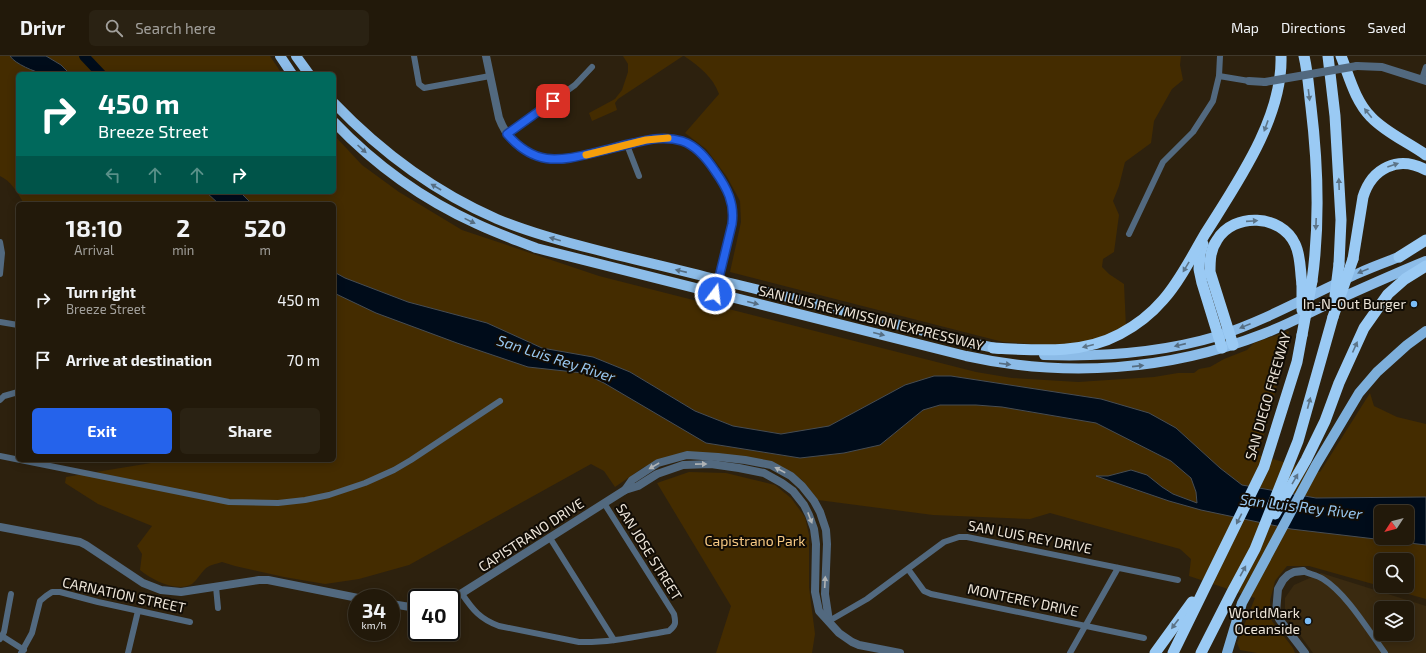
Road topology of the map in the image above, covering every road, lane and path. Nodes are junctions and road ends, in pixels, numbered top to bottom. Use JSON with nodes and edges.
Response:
{"nodes":[{"id":1,"x":280,"y":56,"type":"edge"},
{"id":2,"x":296,"y":56,"type":"edge"},
{"id":3,"x":414,"y":56,"type":"edge"},
{"id":4,"x":486,"y":56,"type":"edge"},
{"id":5,"x":1220,"y":56,"type":"edge"},
{"id":6,"x":1281,"y":56,"type":"edge"},
{"id":7,"x":1304,"y":56,"type":"edge"},
{"id":8,"x":1328,"y":56,"type":"edge"},
{"id":9,"x":1341,"y":56,"type":"edge"},
{"id":10,"x":592,"y":67,"type":"dead end"},
{"id":11,"x":1426,"y":67,"type":"edge"},
{"id":12,"x":291,"y":72,"type":"edge"},
{"id":13,"x":308,"y":72,"type":"edge"},
{"id":14,"x":490,"y":76,"type":"junction"},
{"id":15,"x":1219,"y":76,"type":"junction"},
{"id":16,"x":1424,"y":80,"type":"edge"},
{"id":17,"x":1249,"y":81,"type":"joint"},
{"id":18,"x":336,"y":105,"type":"edge"},
{"id":19,"x":336,"y":124,"type":"edge"},
{"id":20,"x":507,"y":134,"type":"junction"},
{"id":21,"x":627,"y":145,"type":"junction"},
{"id":22,"x":1426,"y":155,"type":"edge"},
{"id":23,"x":1426,"y":170,"type":"edge"},
{"id":24,"x":639,"y":176,"type":"dead end"},
{"id":25,"x":1220,"y":209,"type":"junction"},
{"id":26,"x":1129,"y":234,"type":"dead end"},
{"id":27,"x":1426,"y":240,"type":"edge"},
{"id":28,"x":0,"y":242,"type":"edge"},
{"id":29,"x":1426,"y":245,"type":"edge"},
{"id":30,"x":1399,"y":258,"type":"junction"},
{"id":31,"x":1426,"y":261,"type":"edge"},
{"id":32,"x":1426,"y":266,"type":"edge"},
{"id":33,"x":0,"y":274,"type":"edge"},
{"id":34,"x":719,"y":280,"type":"junction"},
{"id":35,"x":1307,"y":282,"type":"junction"},
{"id":36,"x":715,"y":294,"type":"junction"},
{"id":37,"x":1333,"y":317,"type":"junction"},
{"id":38,"x":0,"y":322,"type":"edge"},
{"id":39,"x":16,"y":325,"type":"edge"},
{"id":40,"x":1426,"y":331,"type":"edge"},
{"id":41,"x":1223,"y":334,"type":"junction"},
{"id":42,"x":1233,"y":345,"type":"junction"},
{"id":43,"x":993,"y":348,"type":"junction"},
{"id":44,"x":1222,"y":348,"type":"junction"},
{"id":45,"x":16,"y":393,"type":"edge"},
{"id":46,"x":0,"y":400,"type":"edge"},
{"id":47,"x":500,"y":401,"type":"dead end"},
{"id":48,"x":0,"y":456,"type":"edge"},
{"id":49,"x":16,"y":459,"type":"edge"},
{"id":50,"x":30,"y":462,"type":"edge"},
{"id":51,"x":604,"y":503,"type":"junction"},
{"id":52,"x":0,"y":527,"type":"edge"},
{"id":53,"x":550,"y":538,"type":"junction"},
{"id":54,"x":1255,"y":549,"type":"junction"},
{"id":55,"x":1118,"y":568,"type":"junction"},
{"id":56,"x":908,"y":569,"type":"junction"},
{"id":57,"x":1303,"y":572,"type":"joint"},
{"id":58,"x":1178,"y":580,"type":"dead end"},
{"id":59,"x":1207,"y":582,"type":"junction"},
{"id":60,"x":216,"y":587,"type":"junction"},
{"id":61,"x":11,"y":594,"type":"dead end"},
{"id":62,"x":462,"y":594,"type":"joint"},
{"id":63,"x":348,"y":596,"type":"edge"},
{"id":64,"x":218,"y":608,"type":"dead end"},
{"id":65,"x":138,"y":611,"type":"junction"},
{"id":66,"x":829,"y":621,"type":"junction"},
{"id":67,"x":190,"y":622,"type":"dead end"},
{"id":68,"x":1085,"y":625,"type":"junction"},
{"id":69,"x":1,"y":637,"type":"edge"},
{"id":70,"x":1144,"y":638,"type":"dead end"},
{"id":71,"x":614,"y":640,"type":"junction"},
{"id":72,"x":859,"y":649,"type":"edge"},
{"id":73,"x":1300,"y":649,"type":"edge"},
{"id":74,"x":22,"y":651,"type":"edge"},
{"id":75,"x":128,"y":653,"type":"edge"},
{"id":76,"x":900,"y":653,"type":"edge"},
{"id":77,"x":1070,"y":653,"type":"edge"},
{"id":78,"x":1155,"y":653,"type":"edge"},
{"id":79,"x":1173,"y":653,"type":"edge"},
{"id":80,"x":1201,"y":653,"type":"edge"},
{"id":81,"x":1227,"y":653,"type":"edge"},
{"id":82,"x":1305,"y":653,"type":"edge"},
{"id":83,"x":1385,"y":653,"type":"edge"}],
"edges":[{"from":1,"to":12,"type":"highway"},
{"from":2,"to":13,"type":"highway"},
{"from":3,"to":14,"type":"street"},
{"from":4,"to":14,"type":"street"},
{"from":5,"to":15,"type":"street"},
{"from":6,"to":25,"type":"highway","one_way":true},
{"from":7,"to":35,"type":"highway","name":"SAN DIEGO FREEWAY","one_way":true},
{"from":37,"to":8,"type":"highway","one_way":true,"bridge":true},
{"from":22,"to":9,"type":"highway","one_way":true},
{"from":10,"to":20,"type":"street"},
{"from":11,"to":16,"type":"street"},
{"from":14,"to":20,"type":"street"},
{"from":15,"to":17,"type":"street"},
{"from":15,"to":26,"type":"street"},
{"from":16,"to":17,"type":"street","bridge":true},
{"from":34,"to":18,"type":"highway","name":"SAN LUIS REY MISSION EXPRESSWAY","one_way":true},
{"from":19,"to":36,"type":"highway","name":"SAN LUIS REY MISSION EXPRESSWAY","one_way":true},
{"from":20,"to":21,"type":"street"},
{"from":21,"to":24,"type":"street"},
{"from":21,"to":34,"type":"street"},
{"from":37,"to":23,"type":"highway","one_way":true,"bridge":true},
{"from":25,"to":41,"type":"highway"},
{"from":25,"to":43,"type":"highway","one_way":true},
{"from":27,"to":30,"type":"highway"},
{"from":28,"to":33,"type":"street"},
{"from":29,"to":30,"type":"main road"},
{"from":30,"to":41,"type":"highway","one_way":true},
{"from":31,"to":42,"type":"highway","name":"SAN LUIS REY MISSION EXPRESSWAY"},
{"from":54,"to":32,"type":"highway","one_way":true},
{"from":34,"to":36,"type":"street"},
{"from":34,"to":43,"type":"highway","name":"SAN LUIS REY MISSION EXPRESSWAY"},
{"from":41,"to":35,"type":"highway","one_way":true},
{"from":35,"to":59,"type":"highway","name":"SAN DIEGO FREEWAY","one_way":true,"bridge":true},
{"from":36,"to":44,"type":"highway","name":"SAN LUIS REY MISSION EXPRESSWAY","one_way":true},
{"from":54,"to":37,"type":"highway","one_way":true},
{"from":38,"to":39,"type":"street"},
{"from":40,"to":81,"type":"main road"},
{"from":41,"to":42,"type":"highway"},
{"from":41,"to":43,"type":"highway","name":"SAN LUIS REY MISSION EXPRESSWAY","one_way":true},
{"from":41,"to":44,"type":"highway"},
{"from":42,"to":44,"type":"highway","name":"SAN LUIS REY MISSION EXPRESSWAY"},
{"from":45,"to":46,"type":"street"},
{"from":47,"to":50,"type":"street"},
{"from":48,"to":49,"type":"street"},
{"from":51,"to":53,"type":"street","name":"CAPISTRANO DRIVE"},
{"from":51,"to":66,"type":"street","name":"CAPISTRANO DRIVE"},
{"from":51,"to":71,"type":"street","name":"SAN JOSE STREET"},
{"from":52,"to":60,"type":"street"},
{"from":53,"to":62,"type":"street","name":"CAPISTRANO DRIVE"},
{"from":53,"to":71,"type":"street"},
{"from":80,"to":54,"type":"highway","one_way":true},
{"from":55,"to":56,"type":"street","name":"SAN LUIS REY DRIVE"},
{"from":55,"to":58,"type":"street","name":"SAN LUIS REY DRIVE"},
{"from":55,"to":68,"type":"street"},
{"from":56,"to":66,"type":"street","name":"SAN LUIS REY DRIVE"},
{"from":56,"to":68,"type":"street","name":"MONTEREY DRIVE"},
{"from":57,"to":73,"type":"street"},
{"from":57,"to":83,"type":"street"},
{"from":59,"to":78,"type":"highway","one_way":true},
{"from":59,"to":79,"type":"highway","name":"SAN DIEGO FREEWAY"},
{"from":60,"to":63,"type":"street"},
{"from":60,"to":64,"type":"street"},
{"from":61,"to":69,"type":"street"},
{"from":62,"to":71,"type":"street"},
{"from":65,"to":67,"type":"street","name":"CARNATION STREET"},
{"from":65,"to":74,"type":"street","name":"CARNATION STREET"},
{"from":65,"to":75,"type":"street"},
{"from":66,"to":72,"type":"street"},
{"from":68,"to":70,"type":"street","name":"MONTEREY DRIVE"},
{"from":68,"to":77,"type":"street"},
{"from":69,"to":74,"type":"street"},
{"from":72,"to":76,"type":"street"},
{"from":73,"to":82,"type":"street"}]}
